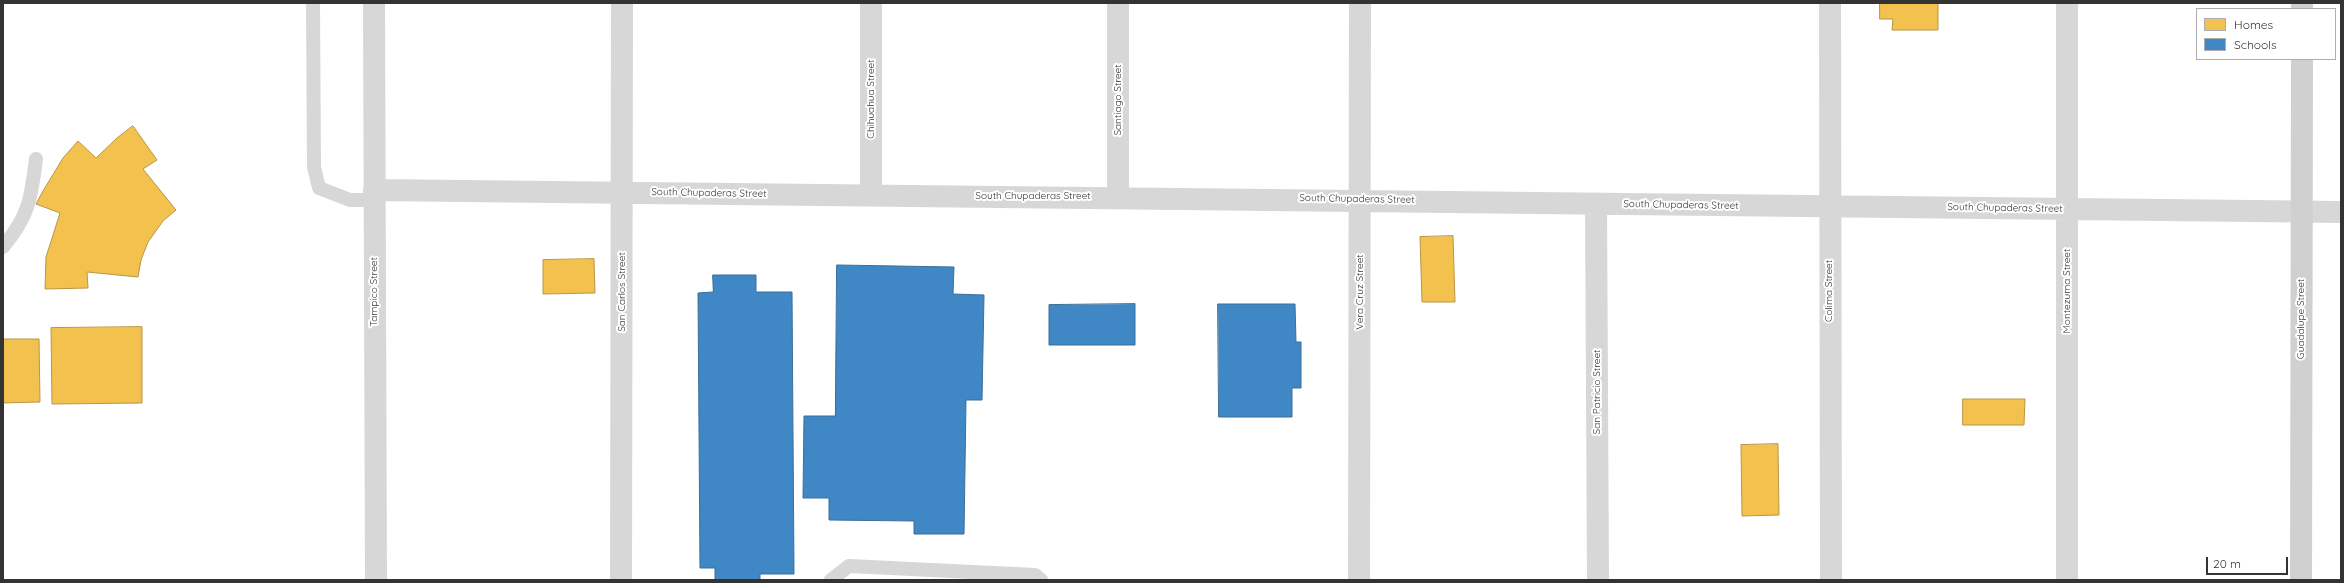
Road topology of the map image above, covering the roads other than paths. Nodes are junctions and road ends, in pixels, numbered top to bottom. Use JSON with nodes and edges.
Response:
{"nodes":[{"id":1,"x":313,"y":3,"type":"edge"},
{"id":2,"x":374,"y":3,"type":"edge"},
{"id":3,"x":622,"y":3,"type":"edge"},
{"id":4,"x":870,"y":3,"type":"edge"},
{"id":5,"x":1118,"y":3,"type":"edge"},
{"id":6,"x":1360,"y":3,"type":"edge"},
{"id":7,"x":1830,"y":3,"type":"edge"},
{"id":8,"x":2067,"y":3,"type":"edge"},
{"id":9,"x":2302,"y":60,"type":"edge"},
{"id":10,"x":36,"y":159,"type":"dead end"},
{"id":11,"x":622,"y":192,"type":"junction"},
{"id":12,"x":374,"y":195,"type":"junction"},
{"id":13,"x":871,"y":195,"type":"junction"},
{"id":14,"x":1118,"y":197,"type":"junction"},
{"id":15,"x":1360,"y":199,"type":"junction"},
{"id":16,"x":1596,"y":204,"type":"junction"},
{"id":17,"x":1829,"y":206,"type":"junction"},
{"id":18,"x":2066,"y":208,"type":"junction"},
{"id":19,"x":2301,"y":211,"type":"junction"},
{"id":20,"x":2341,"y":212,"type":"edge"},
{"id":21,"x":3,"y":247,"type":"edge"},
{"id":22,"x":376,"y":580,"type":"edge"},
{"id":23,"x":621,"y":580,"type":"edge"},
{"id":24,"x":831,"y":580,"type":"edge"},
{"id":25,"x":1041,"y":580,"type":"edge"},
{"id":26,"x":1359,"y":580,"type":"edge"},
{"id":27,"x":1598,"y":580,"type":"edge"},
{"id":28,"x":1831,"y":580,"type":"edge"},
{"id":29,"x":2067,"y":580,"type":"edge"},
{"id":30,"x":2301,"y":580,"type":"edge"}],
"edges":[{"from":1,"to":12,"type":"lane"},
{"from":2,"to":12,"type":"street","name":"Tampico Street"},
{"from":3,"to":11,"type":"street","name":"San Carlos Street"},
{"from":4,"to":13,"type":"street","name":"Chihuahua Street"},
{"from":5,"to":14,"type":"street","name":"Santiago Street"},
{"from":6,"to":15,"type":"street","name":"Vera Cruz Street"},
{"from":7,"to":17,"type":"street","name":"Colima Street"},
{"from":8,"to":18,"type":"street","name":"Montezuma Street"},
{"from":9,"to":19,"type":"main road","name":"Guadalupe Street"},
{"from":10,"to":21,"type":"lane"},
{"from":11,"to":12,"type":"street","name":"South Chupaderas Street"},
{"from":11,"to":13,"type":"street","name":"South Chupaderas Street"},
{"from":11,"to":23,"type":"street","name":"San Carlos Street"},
{"from":12,"to":22,"type":"street","name":"Tampico Street"},
{"from":13,"to":14,"type":"street","name":"South Chupaderas Street"},
{"from":14,"to":15,"type":"street","name":"South Chupaderas Street"},
{"from":15,"to":16,"type":"street","name":"South Chupaderas Street"},
{"from":15,"to":26,"type":"street","name":"Vera Cruz Street"},
{"from":16,"to":17,"type":"street","name":"South Chupaderas Street"},
{"from":16,"to":27,"type":"street","name":"San Patricio Street"},
{"from":17,"to":18,"type":"street","name":"South Chupaderas Street"},
{"from":17,"to":28,"type":"street","name":"Colima Street"},
{"from":18,"to":19,"type":"street","name":"South Chupaderas Street"},
{"from":18,"to":29,"type":"street","name":"Montezuma Street"},
{"from":19,"to":20,"type":"street","name":"South Chupaderas Street"},
{"from":19,"to":30,"type":"main road","name":"Guadalupe Street"},
{"from":24,"to":25,"type":"lane"}]}
